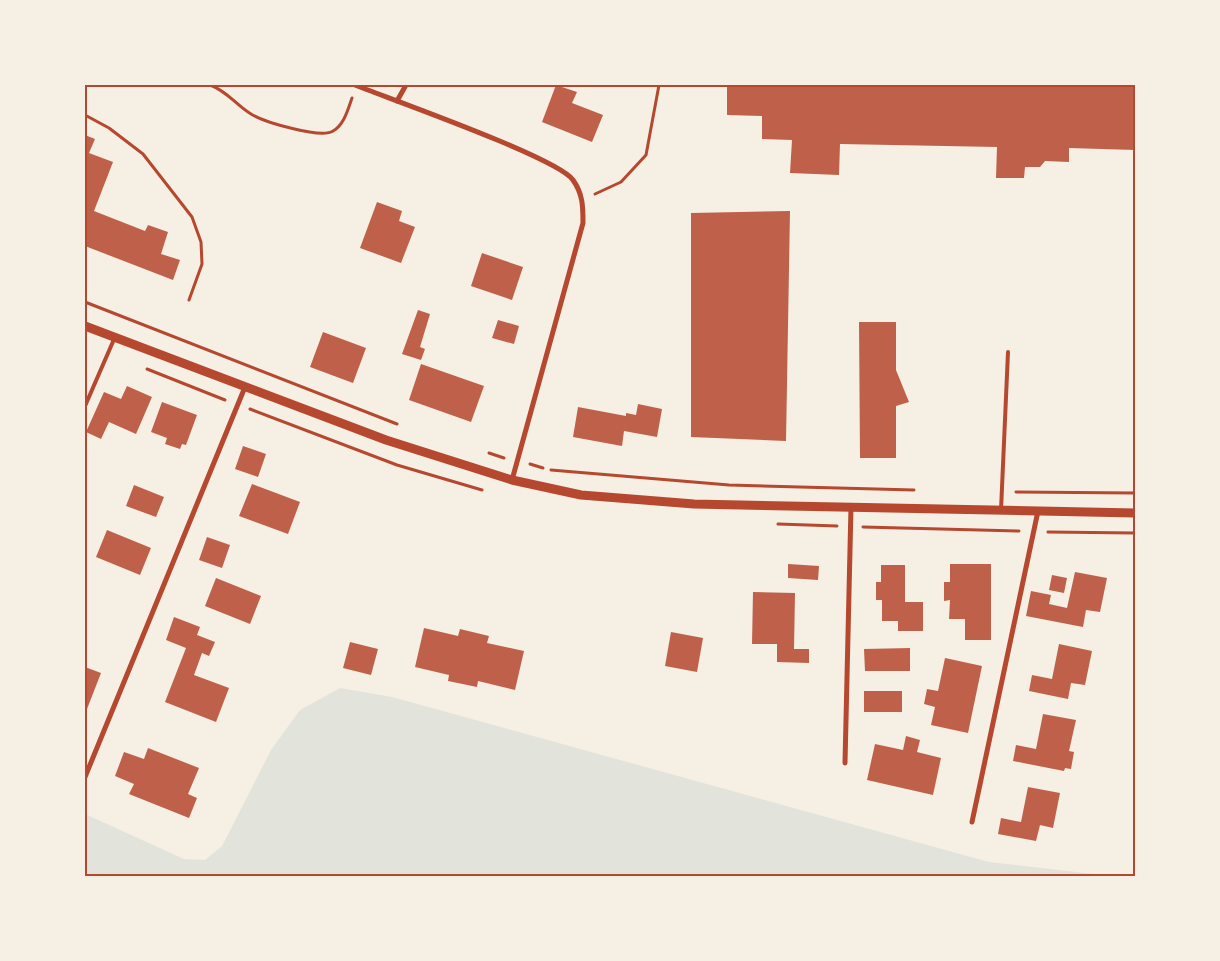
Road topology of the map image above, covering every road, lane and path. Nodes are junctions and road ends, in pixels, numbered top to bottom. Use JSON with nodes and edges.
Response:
{"nodes":[{"id":1,"x":210,"y":85,"type":"edge"},
{"id":2,"x":356,"y":85,"type":"edge"},
{"id":3,"x":406,"y":85,"type":"edge"},
{"id":4,"x":659,"y":85,"type":"edge"},
{"id":5,"x":397,"y":101,"type":"junction"},
{"id":6,"x":85,"y":115,"type":"edge"},
{"id":7,"x":583,"y":200,"type":"junction"},
{"id":8,"x":189,"y":300,"type":"dead end"},
{"id":9,"x":85,"y":302,"type":"edge"},
{"id":10,"x":85,"y":326,"type":"edge"},
{"id":11,"x":115,"y":337,"type":"junction"},
{"id":12,"x":1008,"y":352,"type":"dead end"},
{"id":13,"x":245,"y":387,"type":"junction"},
{"id":14,"x":85,"y":406,"type":"edge"},
{"id":15,"x":400,"y":425,"type":"dead end"},
{"id":16,"x":484,"y":452,"type":"dead end"},
{"id":17,"x":518,"y":461,"type":"junction"},
{"id":18,"x":512,"y":480,"type":"junction"},
{"id":19,"x":924,"y":490,"type":"dead end"},
{"id":20,"x":1001,"y":492,"type":"junction"},
{"id":21,"x":1135,"y":493,"type":"edge"},
{"id":22,"x":851,"y":507,"type":"junction"},
{"id":23,"x":1000,"y":510,"type":"junction"},
{"id":24,"x":1038,"y":511,"type":"junction"},
{"id":25,"x":1135,"y":513,"type":"edge"},
{"id":26,"x":845,"y":763,"type":"dead end"},
{"id":27,"x":85,"y":777,"type":"edge"},
{"id":28,"x":972,"y":822,"type":"dead end"}],
"edges":[{"from":1,"to":2,"type":"path"},
{"from":2,"to":5,"type":"street"},
{"from":3,"to":5,"type":"street"},
{"from":4,"to":7,"type":"path"},
{"from":5,"to":7,"type":"street"},
{"from":6,"to":8,"type":"path"},
{"from":7,"to":17,"type":"street"},
{"from":9,"to":15,"type":"path"},
{"from":10,"to":11,"type":"street"},
{"from":11,"to":13,"type":"street"},
{"from":11,"to":14,"type":"lane"},
{"from":12,"to":20,"type":"lane"},
{"from":13,"to":18,"type":"street"},
{"from":13,"to":27,"type":"street"},
{"from":16,"to":17,"type":"path"},
{"from":17,"to":18,"type":"street"},
{"from":17,"to":19,"type":"path"},
{"from":18,"to":22,"type":"street"},
{"from":20,"to":21,"type":"path"},
{"from":20,"to":23,"type":"lane"},
{"from":22,"to":23,"type":"street"},
{"from":22,"to":26,"type":"street"},
{"from":23,"to":24,"type":"street"},
{"from":24,"to":25,"type":"street"},
{"from":24,"to":28,"type":"street"}]}
